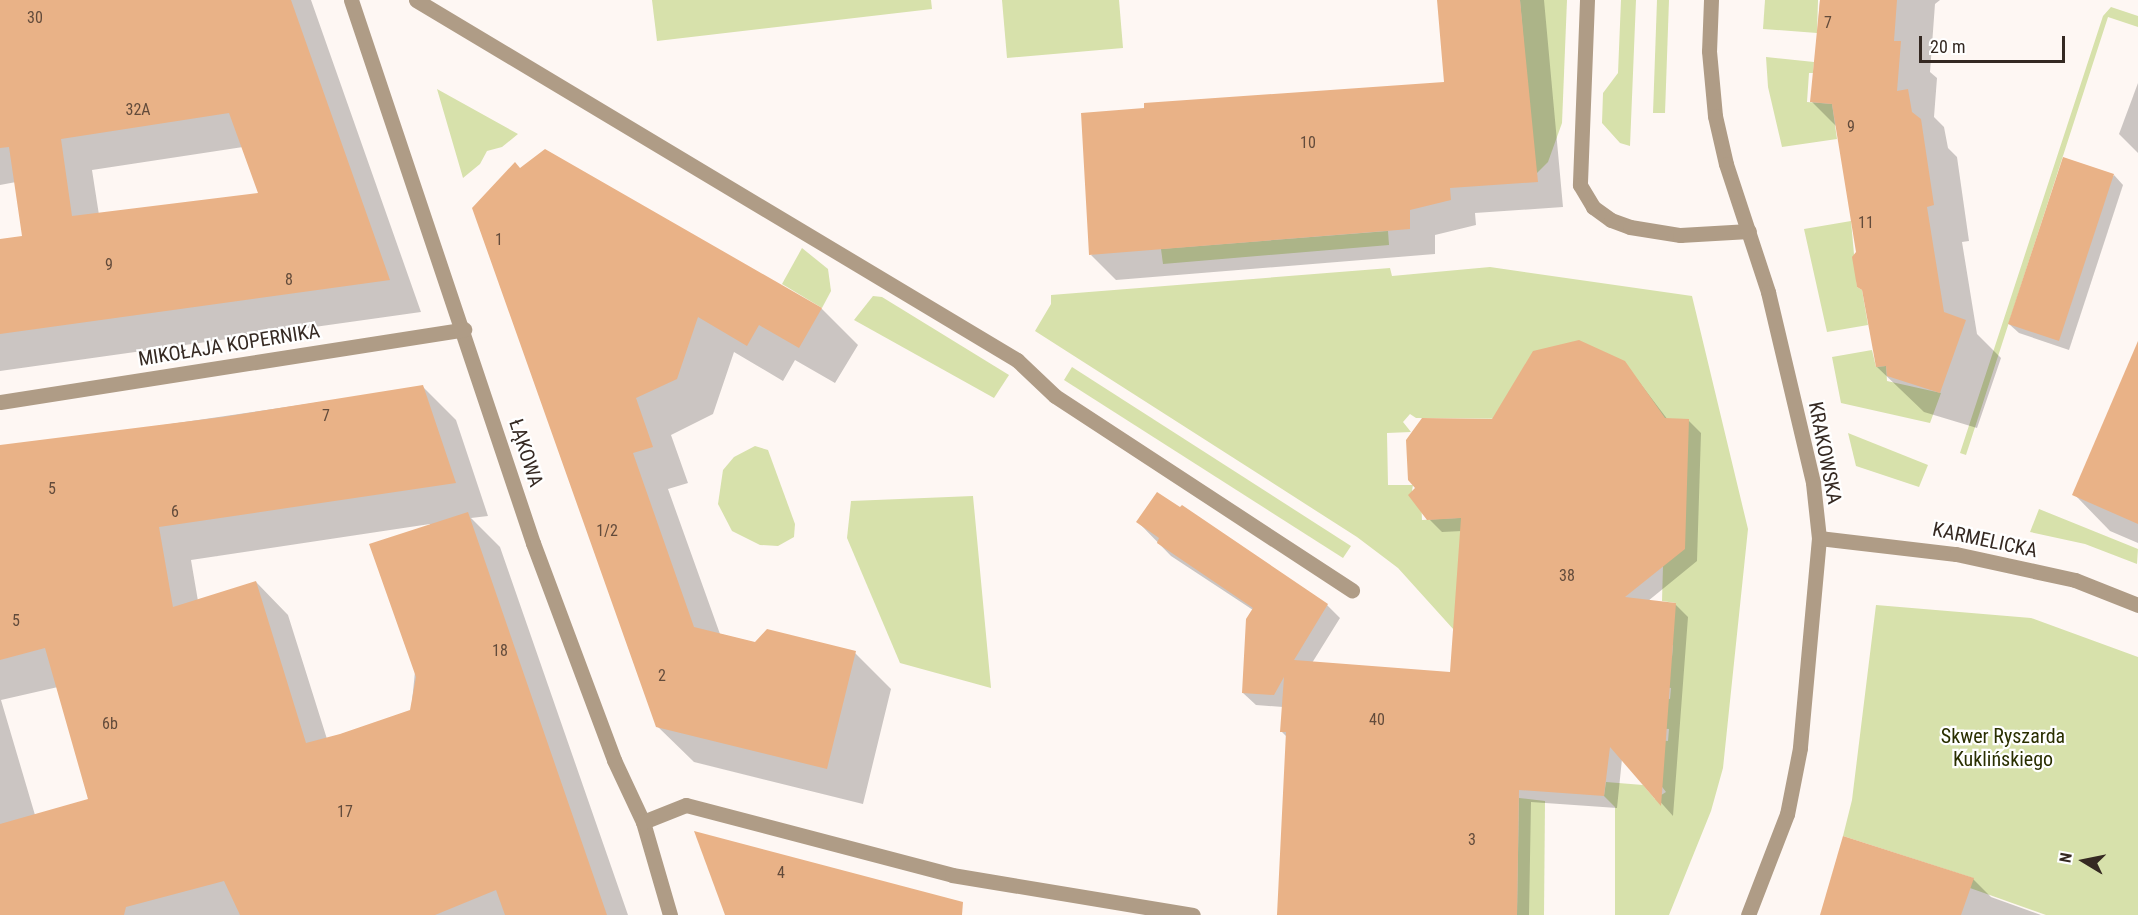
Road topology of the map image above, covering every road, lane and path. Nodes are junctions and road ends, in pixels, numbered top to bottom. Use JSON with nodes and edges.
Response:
{"nodes":[{"id":1,"x":351,"y":0,"type":"edge"},
{"id":2,"x":416,"y":0,"type":"edge"},
{"id":3,"x":1587,"y":0,"type":"edge"},
{"id":4,"x":1711,"y":0,"type":"edge"},
{"id":5,"x":1749,"y":231,"type":"junction"},
{"id":6,"x":464,"y":329,"type":"junction"},
{"id":7,"x":0,"y":402,"type":"edge"},
{"id":8,"x":1818,"y":538,"type":"junction"},
{"id":9,"x":1352,"y":590,"type":"dead end"},
{"id":10,"x":2138,"y":605,"type":"edge"},
{"id":11,"x":643,"y":822,"type":"junction"},
{"id":12,"x":670,"y":915,"type":"edge"},
{"id":13,"x":1193,"y":915,"type":"edge"},
{"id":14,"x":1748,"y":915,"type":"edge"}],
"edges":[{"from":1,"to":6,"type":"street","name":"ŁĄKOWA"},
{"from":2,"to":9,"type":"street"},
{"from":3,"to":5,"type":"street"},
{"from":4,"to":5,"type":"street","name":"KRAKOWSKA"},
{"from":5,"to":8,"type":"street","name":"KRAKOWSKA"},
{"from":6,"to":7,"type":"street","name":"MIKOŁAJA KOPERNIKA"},
{"from":6,"to":11,"type":"street","name":"ŁĄKOWA"},
{"from":8,"to":10,"type":"street","name":"KARMELICKA"},
{"from":8,"to":14,"type":"street","name":"KRAKOWSKA"},
{"from":11,"to":12,"type":"street","name":"ŁĄKOWA"},
{"from":11,"to":13,"type":"street"}]}
